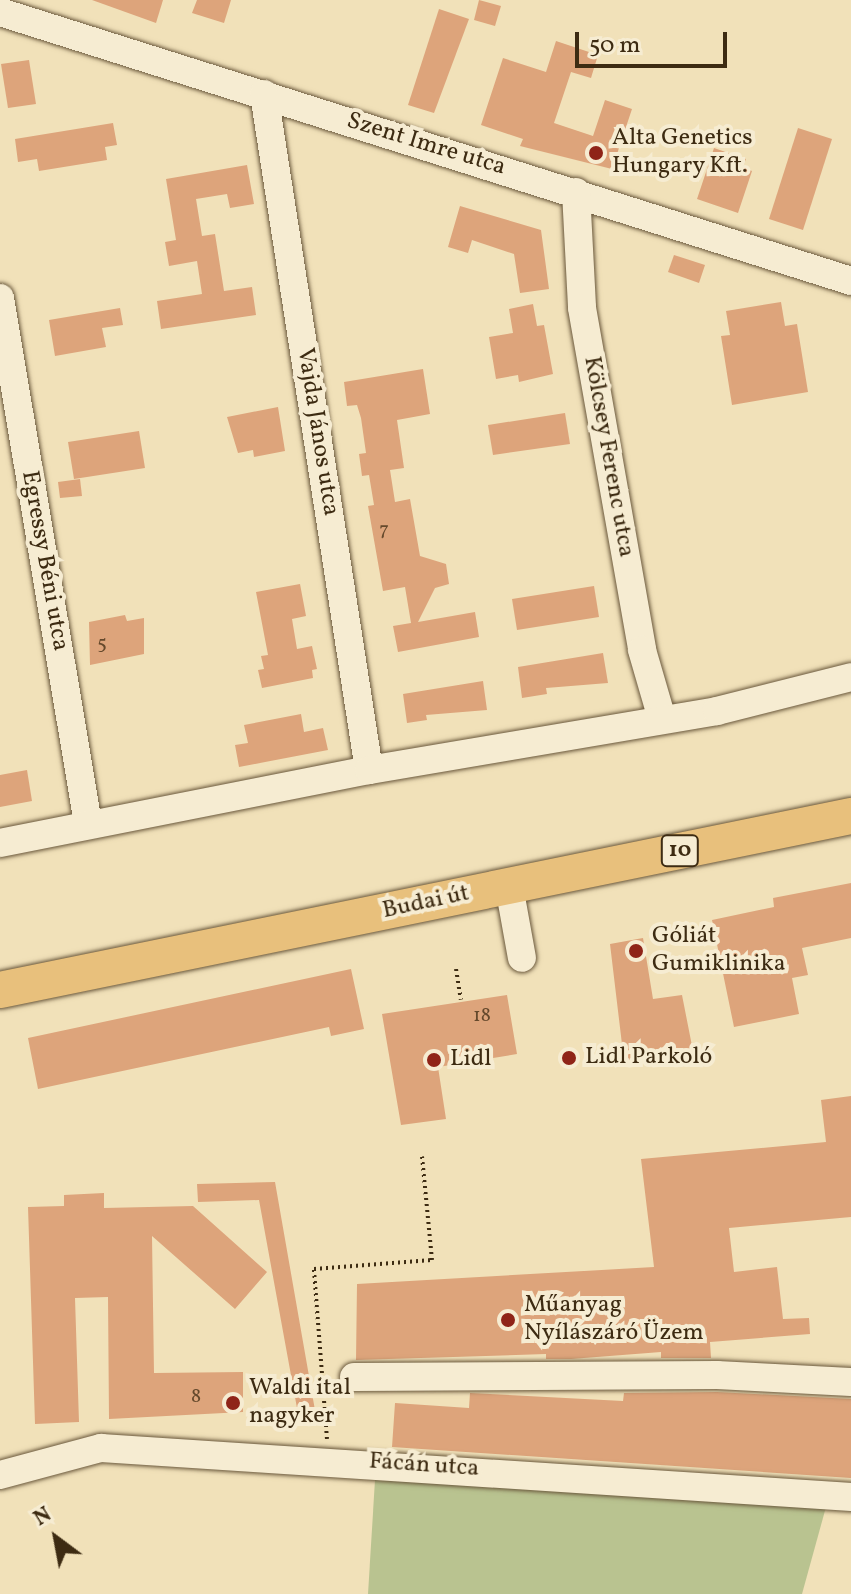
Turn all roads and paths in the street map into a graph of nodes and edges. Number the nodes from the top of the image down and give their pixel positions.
1 (0, 12) edge
2 (264, 94) junction
3 (576, 192) junction
4 (851, 281) edge
5 (0, 298) edge
6 (851, 677) edge
7 (662, 719) junction
8 (369, 770) junction
9 (851, 816) edge
10 (88, 824) junction
11 (0, 843) edge
12 (509, 886) junction
13 (522, 958) dead end
14 (456, 969) dead end
15 (0, 990) edge
16 (461, 1000) dead end
17 (422, 1156) dead end
18 (354, 1377) dead end
19 (851, 1382) edge
20 (328, 1459) junction
21 (0, 1475) edge
22 (851, 1497) edge

1 - 2 street, Szent Imre utca
2 - 3 street, Szent Imre utca
2 - 8 street, Vajda János utca
3 - 4 street, Szent Imre utca
3 - 7 street, Kölcsey Ferenc utca
5 - 10 street, Egressy Béni utca
6 - 7 street
7 - 8 street
8 - 10 street
9 - 12 main road, Budai út / 10
10 - 11 street
12 - 13 street
12 - 15 main road, Budai út / 10
14 - 16 path
17 - 20 path
18 - 19 street
20 - 21 street, Fácán utca
20 - 22 street, Fácán utca

